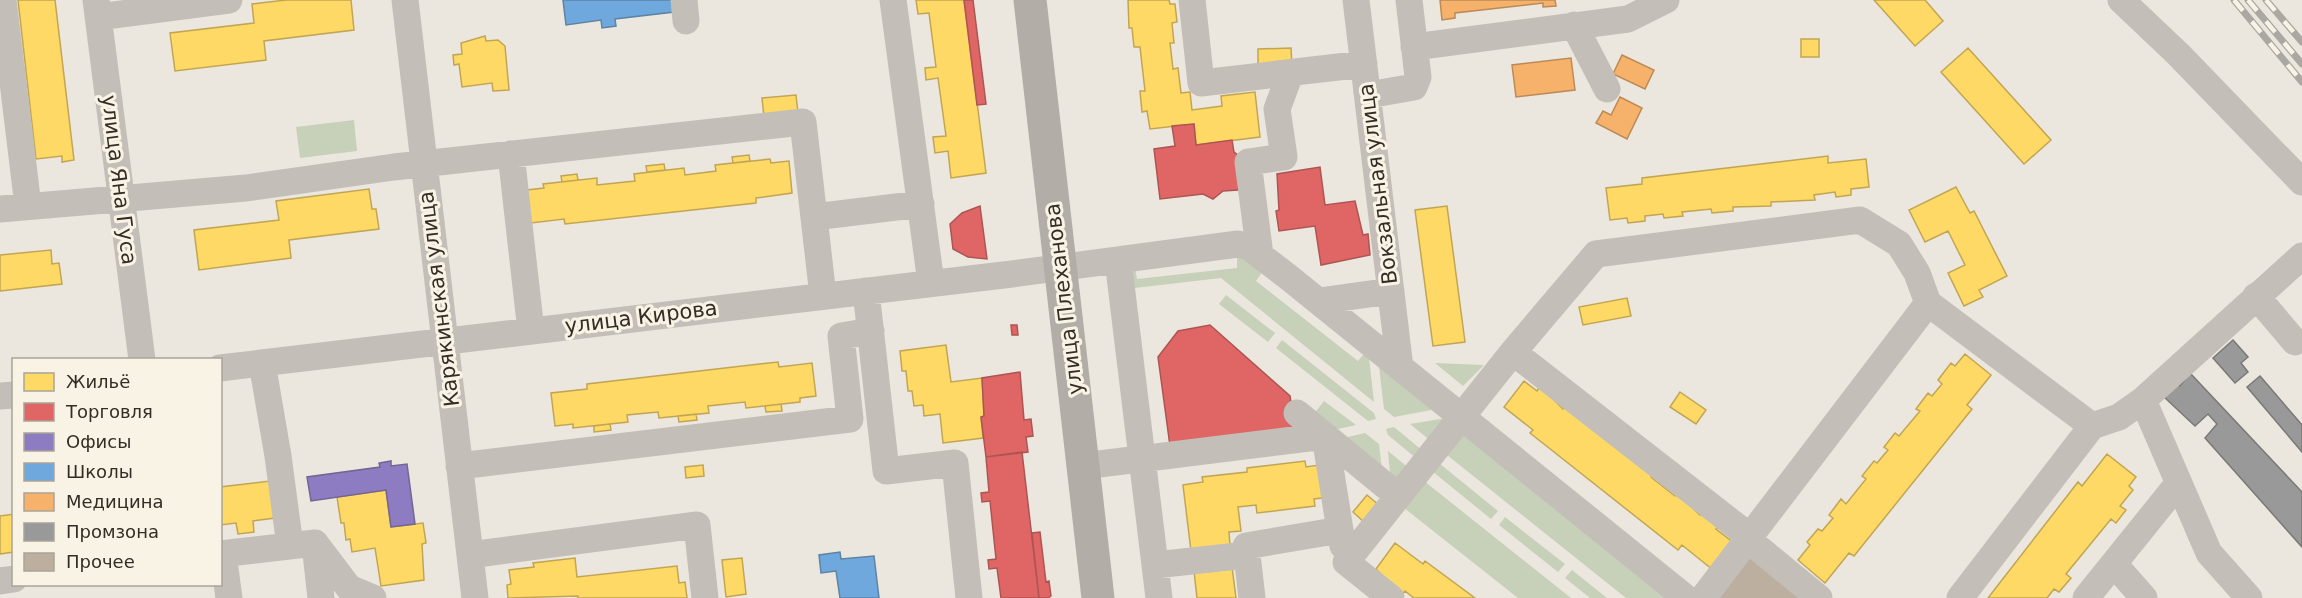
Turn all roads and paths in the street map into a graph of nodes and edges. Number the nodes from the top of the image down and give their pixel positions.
1 (3, 0) edge
2 (229, 0) edge
3 (405, 0) edge
4 (893, 0) edge
5 (1030, 0) edge
6 (1191, 0) edge
7 (1356, 0) edge
8 (1409, 0) edge
9 (1666, 0) edge
10 (2121, 0) edge
11 (97, 9) edge
12 (1584, 16) edge
13 (1414, 47) junction
14 (1364, 64) junction
15 (1290, 74) junction
16 (1607, 89) dead end
17 (1368, 95) junction
18 (511, 154) junction
19 (423, 164) junction
20 (2302, 182) edge
21 (120, 199) junction
22 (921, 204) junction
23 (28, 206) junction
24 (0, 209) edge
25 (814, 217) junction
26 (1260, 255) junction
27 (2302, 256) edge
28 (1118, 260) junction
29 (1061, 268) junction
30 (931, 284) junction
31 (866, 291) junction
32 (1391, 291) junction
33 (823, 296) junction
34 (2256, 296) junction
35 (1319, 301) junction
36 (1928, 303) junction
37 (531, 331) junction
38 (871, 331) junction
39 (444, 342) junction
40 (2295, 342) dead end
41 (1513, 352) junction
42 (142, 358) edge
43 (262, 363) junction
44 (222, 368) edge
45 (1400, 368) junction
46 (2143, 400) junction
47 (1297, 413) dead end
48 (1460, 418) junction
49 (2092, 426) junction
50 (1325, 436) junction
51 (1143, 459) junction
52 (459, 466) junction
53 (1083, 466) junction
54 (2177, 485) junction
55 (1398, 496) junction
56 (1340, 530) junction
57 (1749, 536) junction
58 (302, 544) junction
59 (222, 554) edge
60 (470, 555) junction
61 (1247, 555) junction
62 (1346, 562) junction
63 (2114, 564) junction
64 (1155, 565) junction
65 (229, 598) edge
66 (321, 598) edge
67 (374, 598) edge
68 (475, 598) edge
69 (705, 598) edge
70 (969, 598) edge
71 (1098, 598) edge
72 (1159, 598) edge
73 (1252, 598) edge
74 (1391, 598) edge
75 (1686, 598) edge
76 (1703, 598) edge
77 (1819, 598) edge
78 (1960, 598) edge
79 (2086, 598) edge
80 (2144, 598) edge
81 (2249, 598) edge

1 - 23 street
2 - 11 street
3 - 19 street, Карякинская улица
4 - 22 street
5 - 29 main road, улица Плеханова
6 - 15 street
7 - 14 street, Вокзальная улица
8 - 13 street
9 - 12 street
10 - 20 street
11 - 21 street, улица Яна Гуса
12 - 13 street
12 - 16 street
13 - 17 street
14 - 15 street
14 - 17 street, Вокзальная улица
15 - 26 street
17 - 32 street, Вокзальная улица
18 - 19 street
18 - 25 street
18 - 37 street
19 - 21 street
19 - 39 street, Карякинская улица
21 - 23 street
21 - 42 street, улица Яна Гуса
22 - 25 street
22 - 30 street
23 - 24 street
25 - 33 street
26 - 28 street, улица Кирова
26 - 35 street, улица Кирова
27 - 34 street
28 - 29 street, улица Кирова
28 - 51 street
29 - 30 street, улица Кирова
29 - 53 main road, улица Плеханова
30 - 31 street, улица Кирова
31 - 33 street, улица Кирова
31 - 38 street
32 - 35 street
32 - 45 street, Вокзальная улица
33 - 37 street, улица Кирова
34 - 40 street
34 - 46 street
35 - 45 street, улица Кирова
36 - 41 street
36 - 49 street
36 - 57 street
37 - 39 street, улица Кирова
38 - 52 street
38 - 70 street
39 - 43 street, улица Кирова
39 - 52 street, Карякинская улица
41 - 48 street
41 - 57 street
43 - 44 street, улица Кирова
43 - 58 street
45 - 48 street, улица Кирова
46 - 49 street
46 - 54 street
47 - 50 street
48 - 55 street
48 - 75 street, улица Кирова
49 - 78 street
50 - 51 street
50 - 55 street
50 - 56 street
51 - 53 street
51 - 64 street
52 - 60 street, Карякинская улица
53 - 71 main road, улица Плеханова
54 - 63 street
54 - 81 street
55 - 62 street
56 - 61 street
56 - 62 street
57 - 76 street
57 - 77 street
58 - 59 street
58 - 66 street
58 - 67 street
59 - 65 street
60 - 68 street, Карякинская улица
60 - 69 street
61 - 64 street
61 - 73 street
62 - 74 street
63 - 79 street
63 - 80 street
64 - 72 street

